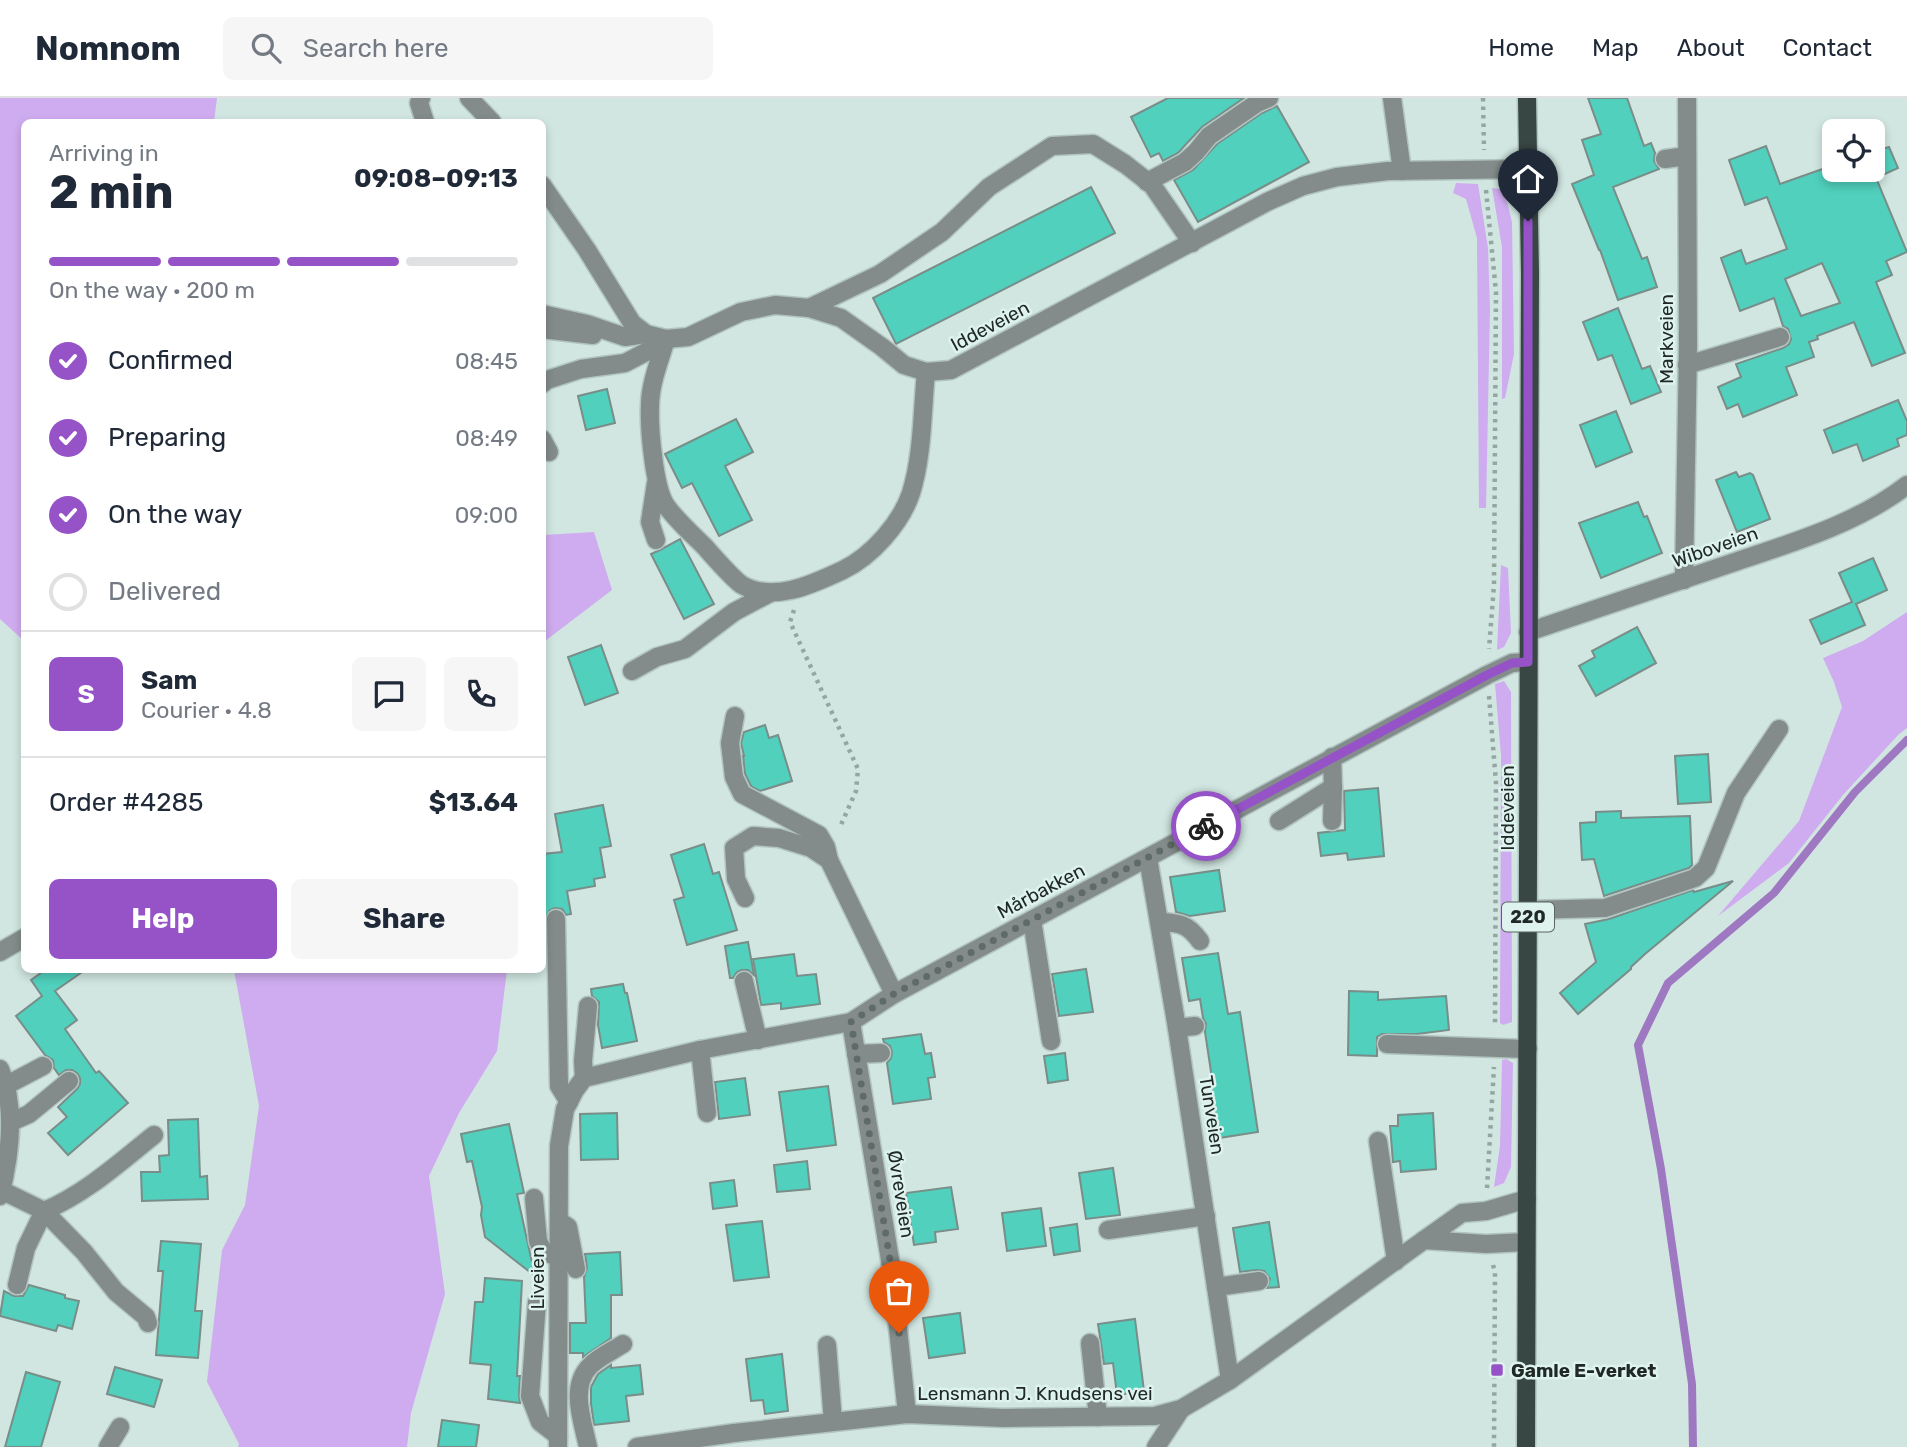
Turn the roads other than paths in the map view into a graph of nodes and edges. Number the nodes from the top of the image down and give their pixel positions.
1 (421, 98) edge
2 (469, 98) edge
3 (1269, 98) edge
4 (1392, 98) edge
5 (1527, 98) edge
6 (1687, 98) edge
7 (424, 119) edge
8 (489, 119) edge
9 (1687, 156) junction
10 (1665, 159) dead end
11 (1527, 169) junction
12 (1402, 171) junction
13 (1147, 182) junction
14 (546, 193) edge
15 (1192, 243) junction
16 (808, 308) junction
17 (546, 315) edge
18 (546, 329) edge
19 (646, 334) junction
20 (625, 337) junction
21 (1780, 337) dead end
22 (665, 340) junction
23 (1687, 365) junction
24 (926, 372) junction
25 (546, 381) edge
26 (656, 480) junction
27 (1907, 485) edge
28 (656, 540) dead end
29 (1684, 580) junction
30 (770, 593) junction
31 (1528, 632) junction
32 (1528, 662) junction
33 (632, 671) dead end
34 (735, 716) dead end
35 (1779, 729) dead end
36 (1332, 757) junction
37 (1333, 787) junction
38 (1279, 821) dead end
39 (1332, 821) dead end
40 (1148, 858) junction
41 (829, 860) junction
42 (745, 898) dead end
43 (1528, 910) junction
44 (556, 919) dead end
45 (1032, 920) junction
46 (1160, 922) junction
47 (21, 939) edge
48 (1200, 941) dead end
49 (1, 948) edge
50 (744, 981) dead end
51 (894, 994) junction
52 (588, 1006) dead end
53 (851, 1022) junction
54 (758, 1040) junction
55 (1051, 1041) dead end
56 (1387, 1044) dead end
57 (1528, 1049) junction
58 (700, 1050) junction
59 (881, 1053) dead end
60 (856, 1054) junction
61 (43, 1066) dead end
62 (2, 1077) edge
63 (584, 1078) junction
64 (69, 1081) dead end
65 (567, 1106) junction
66 (707, 1113) dead end
67 (11, 1122) junction
68 (154, 1135) dead end
69 (1378, 1141) dead end
70 (1, 1193) edge
71 (534, 1198) dead end
72 (1527, 1199) junction
73 (44, 1211) junction
74 (1206, 1216) junction
75 (559, 1221) junction
76 (1108, 1230) dead end
77 (1424, 1240) junction
78 (1526, 1242) junction
79 (558, 1256) junction
80 (1396, 1261) junction
81 (576, 1269) dead end
82 (1258, 1281) dead end
83 (17, 1285) dead end
84 (1216, 1287) junction
85 (537, 1302) dead end
86 (148, 1323) dead end
87 (1090, 1343) dead end
88 (623, 1344) dead end
89 (827, 1345) dead end
90 (1230, 1380) junction
91 (1181, 1409) junction
92 (907, 1414) junction
93 (1098, 1417) junction
94 (833, 1422) junction
95 (120, 1427) dead end
96 (558, 1442) edge
97 (108, 1447) edge
98 (588, 1447) edge
99 (637, 1447) edge
100 (1156, 1447) edge
101 (1526, 1447) edge

1 - 7 street
2 - 8 street
3 - 13 street
4 - 12 street
5 - 11 main road, Iddeveien / 220
6 - 9 street, Markveien
9 - 10 street
9 - 23 street, Markveien
11 - 12 street, Iddeveien
11 - 31 main road, Iddeveien / 220
12 - 15 street, Iddeveien
13 - 15 street
13 - 16 street
14 - 19 street
15 - 24 street, Iddeveien
16 - 22 street
16 - 24 street
17 - 20 street
18 - 20 street
19 - 20 street
19 - 22 street
21 - 23 street
22 - 25 street
22 - 26 street
23 - 29 street, Markveien
24 - 30 street
26 - 28 street
26 - 30 street
27 - 29 street, Wiboveien
29 - 31 street, Wiboveien
30 - 33 street
31 - 32 main road, Iddeveien / 220
32 - 36 street, Mårbakken
32 - 43 main road, Iddeveien / 220
34 - 41 street
35 - 43 street
36 - 37 street
36 - 40 street, Mårbakken
37 - 38 street
37 - 39 street
40 - 45 street, Mårbakken
40 - 46 street, Tunveien
41 - 42 street
41 - 51 street
43 - 57 main road, Iddeveien / 220
44 - 65 street
45 - 51 street, Mårbakken
45 - 55 street
46 - 48 street
46 - 74 street, Tunveien
47 - 49 street
50 - 54 street
51 - 53 street, Mårbakken
52 - 63 street
53 - 54 street, Mårbakken
53 - 60 street, Øvreveien
54 - 58 street, Mårbakken
56 - 57 street
57 - 72 main road, Iddeveien / 220
58 - 63 street, Mårbakken
58 - 66 street
59 - 60 street
60 - 92 street, Øvreveien
61 - 62 street
62 - 67 street
63 - 65 street
64 - 67 street
65 - 75 street, Liveien
67 - 70 street
68 - 73 street
69 - 80 street
70 - 73 street
71 - 79 street
72 - 77 street, Lensmann J. Knudsens vei
72 - 78 main road, Iddeveien / 220
73 - 83 street
73 - 86 street
74 - 76 street
74 - 84 street, Tunveien
75 - 79 street, Liveien
75 - 81 street
77 - 78 street
77 - 80 street, Lensmann J. Knudsens vei
78 - 101 main road, Iddeveien / 220
79 - 96 street, Liveien
80 - 90 street, Lensmann J. Knudsens vei
82 - 84 street
84 - 90 street, Tunveien
85 - 96 street
87 - 93 street
88 - 98 street
89 - 94 street
90 - 91 street, Lensmann J. Knudsens vei
91 - 93 street, Lensmann J. Knudsens vei
91 - 100 street
92 - 93 street, Lensmann J. Knudsens vei
92 - 94 street, Lensmann J. Knudsens vei
94 - 99 street, Lensmann J. Knudsens vei
95 - 97 street

